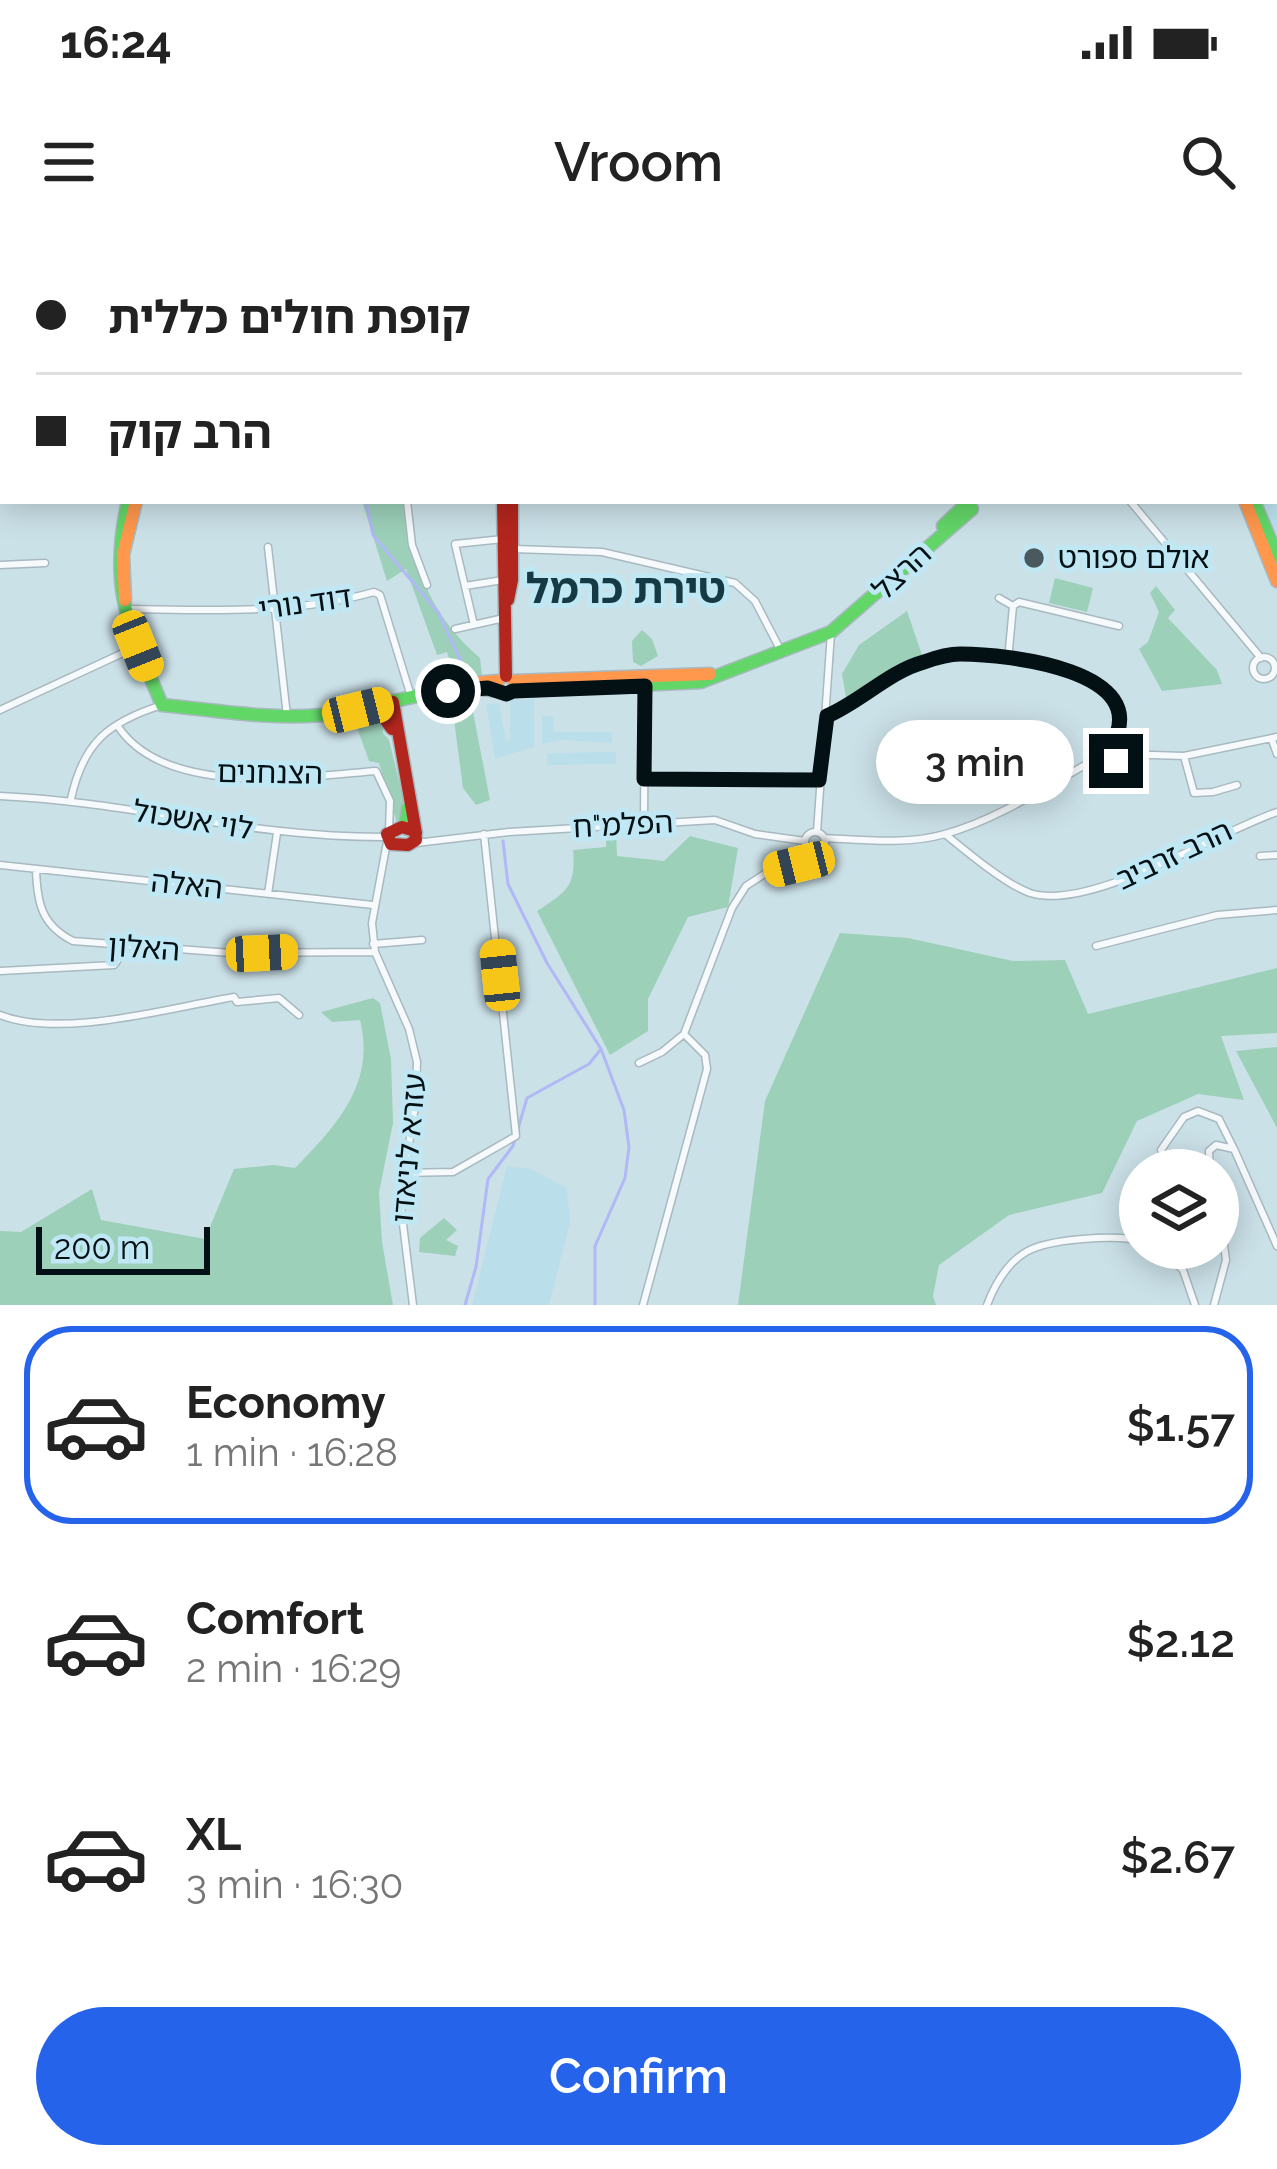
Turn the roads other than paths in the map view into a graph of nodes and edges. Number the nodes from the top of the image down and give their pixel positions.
1 (129, 504) edge
2 (130, 504) edge
3 (407, 504) edge
4 (508, 504) edge
5 (971, 504) edge
6 (1133, 504) edge
7 (1251, 504) edge
8 (1251, 504) edge
9 (507, 544) junction
10 (268, 547) dead end
11 (1277, 556) edge
12 (46, 563) dead end
13 (0, 565) edge
14 (503, 580) junction
15 (1277, 580) edge
16 (427, 584) dead end
17 (465, 586) junction
18 (999, 598) dead end
19 (1013, 606) junction
20 (127, 609) junction
21 (272, 611) junction
22 (507, 611) junction
23 (474, 625) junction
24 (1119, 626) dead end
25 (454, 629) dead end
26 (831, 632) junction
27 (138, 646) junction
28 (781, 651) junction
29 (1261, 658) junction
30 (1008, 660) junction
31 (1275, 660) edge
32 (645, 683) junction
33 (506, 684) junction
34 (410, 694) junction
35 (391, 702) junction
36 (162, 705) junction
37 (0, 710) edge
38 (358, 710) junction
39 (827, 716) junction
40 (287, 717) junction
41 (117, 725) junction
42 (392, 729) junction
43 (1274, 739) edge
44 (1111, 746) junction
45 (1120, 754) junction
46 (1277, 754) edge
47 (1103, 755) junction
48 (1184, 756) junction
49 (644, 779) junction
50 (819, 780) junction
51 (1238, 785) dead end
52 (0, 796) edge
53 (71, 799) junction
54 (1277, 812) edge
55 (644, 822) junction
56 (277, 833) junction
57 (484, 834) junction
58 (945, 834) junction
59 (413, 835) junction
60 (820, 835) junction
61 (389, 842) junction
62 (805, 842) junction
63 (810, 851) junction
64 (1277, 855) edge
65 (1261, 856) dead end
66 (0, 866) edge
67 (36, 869) junction
68 (268, 894) junction
69 (373, 905) junction
70 (1277, 910) edge
71 (422, 940) dead end
72 (1096, 946) dead end
73 (127, 947) junction
74 (374, 948) junction
75 (0, 971) edge
76 (0, 1015) edge
77 (299, 1015) dead end
78 (684, 1034) junction
79 (639, 1063) dead end
80 (1162, 1149) edge
81 (1211, 1149) edge
82 (1234, 1149) joint
83 (1239, 1160) edge
84 (401, 1173) junction
85 (1119, 1235) edge
86 (1277, 1246) edge
87 (1182, 1269) edge
88 (1224, 1269) edge
89 (987, 1304) edge
90 (412, 1305) edge
91 (643, 1305) edge
92 (1195, 1305) edge
93 (1214, 1305) edge

1 - 27 street
2 - 20 street
3 - 16 street
4 - 9 street
5 - 26 street, הרצל
6 - 29 street
7 - 11 street
8 - 15 street
9 - 14 street
9 - 17 street
9 - 22 street
9 - 28 street
10 - 21 street
12 - 13 street
14 - 17 street
14 - 22 street
17 - 23 street
18 - 19 street
19 - 24 street
19 - 30 street
20 - 21 street, דוד נורי
20 - 27 street
21 - 34 street, דוד נורי
21 - 40 street
22 - 23 street
22 - 33 street
23 - 25 street
26 - 28 street, הרצל
26 - 39 street
27 - 36 street
27 - 37 street
28 - 32 street, הרצל
29 - 31 street
29 - 31 street
30 - 39 street
30 - 44 street
32 - 33 street, הרצל
32 - 49 street
33 - 34 street
33 - 35 street
34 - 35 street
35 - 38 street
35 - 42 street
35 - 59 street
36 - 40 street
36 - 41 street
38 - 40 street
38 - 42 street
39 - 50 street
41 - 53 street
41 - 61 street, הצנחנים
42 - 59 street
43 - 46 street
43 - 48 street
44 - 45 street
44 - 47 street
45 - 47 street
45 - 48 street
47 - 58 street
48 - 51 street
49 - 50 street
49 - 55 street
50 - 60 street
52 - 53 street, לוי אשכול
53 - 56 street, לוי אשכול
54 - 58 street, הרב זרביב
55 - 57 street, הפלמ"ח
55 - 62 street, הפלמ"ח
56 - 61 street, לוי אשכול
56 - 68 street
57 - 59 street, הפלמ"ח
57 - 84 street
58 - 60 street
59 - 61 street
60 - 62 street
60 - 63 street
61 - 69 street, עזרא לניאדו
62 - 63 street
63 - 78 street
64 - 65 street
66 - 67 street, האלה
67 - 68 street, האלה
67 - 73 street, האלון
68 - 69 street, האלה
69 - 74 street, עזרא לניאדו
70 - 72 street
71 - 74 street, האלון
73 - 74 street, האלון
73 - 75 street
74 - 84 street, עזרא לניאדו
76 - 77 street
78 - 79 street
78 - 91 street
80 - 82 street
81 - 82 street
83 - 86 street
84 - 90 street, עזרא לניאדו
85 - 89 street
87 - 92 street
88 - 93 street

